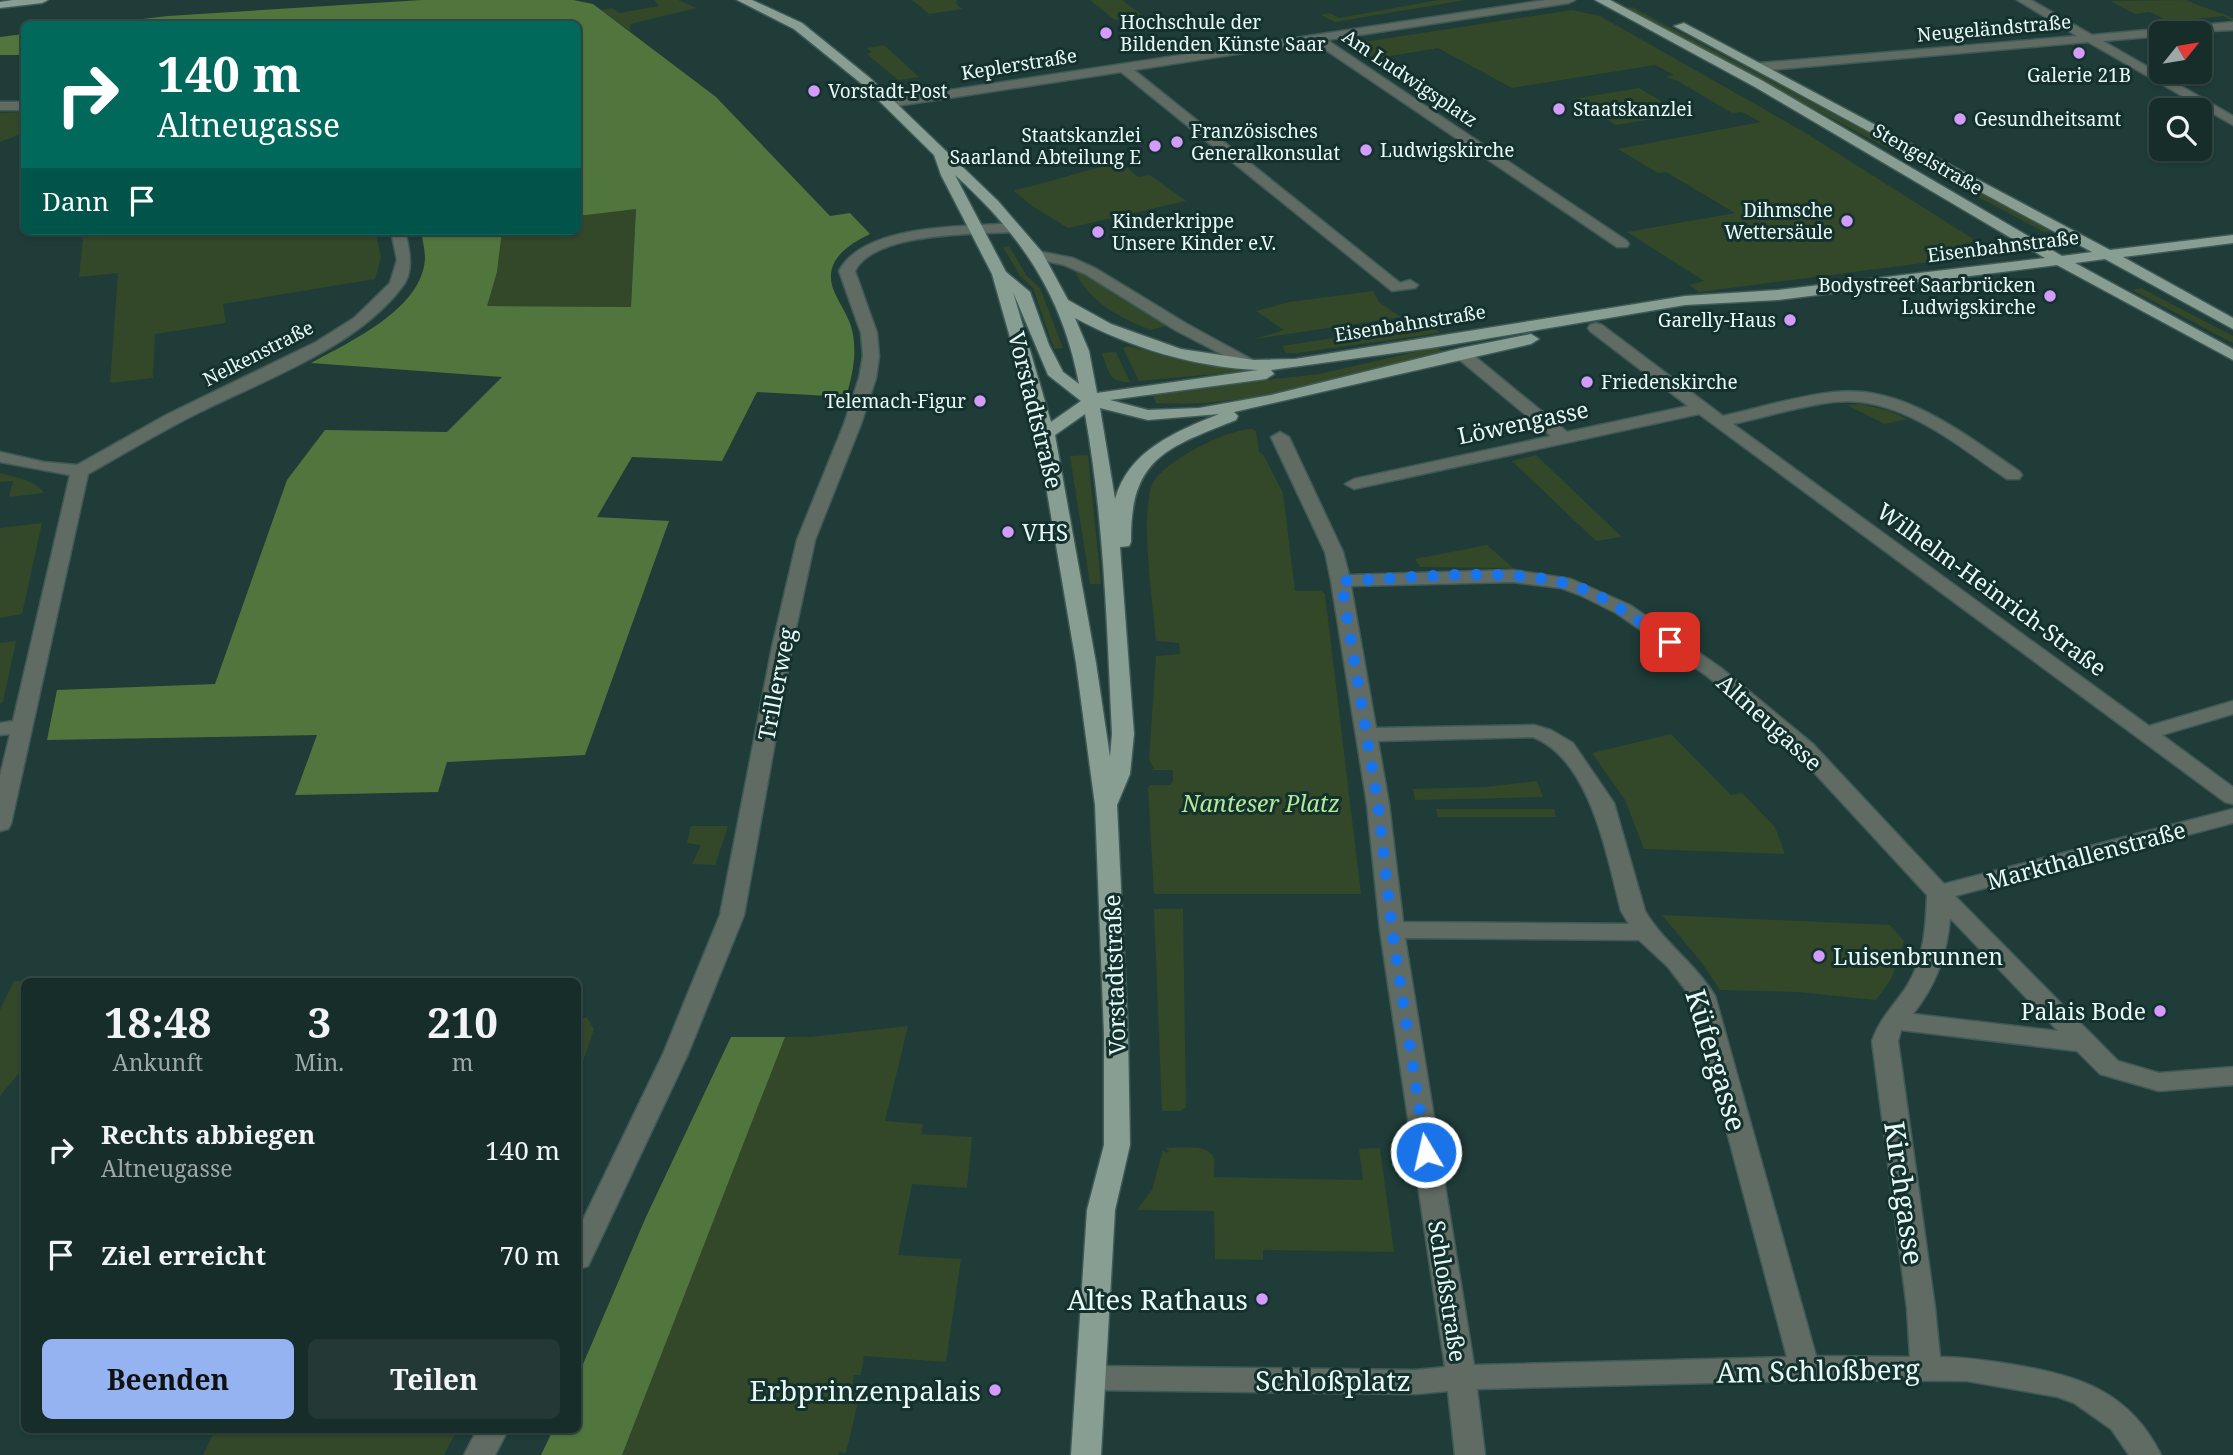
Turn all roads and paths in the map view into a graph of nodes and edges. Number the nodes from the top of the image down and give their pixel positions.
1 (42, 0) edge
2 (743, 0) edge
3 (1569, 0) edge
4 (1601, 0) edge
5 (1629, 0) edge
6 (2023, 0) edge
7 (0, 5) edge
8 (2233, 26) edge
9 (1316, 37) junction
10 (2091, 39) junction
11 (1123, 67) junction
12 (1759, 67) junction
13 (890, 103) junction
14 (0, 106) edge
15 (21, 106) edge
16 (2233, 121) edge
17 (941, 154) junction
18 (1014, 228) junction
19 (979, 230) junction
20 (399, 235) edge
21 (2233, 239) edge
22 (1622, 244) dead end
23 (2107, 255) junction
24 (1037, 256) junction
25 (2060, 260) junction
26 (1000, 274) junction
27 (1410, 285) dead end
28 (1777, 295) junction
29 (1060, 302) junction
30 (2233, 324) edge
31 (1596, 328) junction
32 (1405, 348) junction
33 (1461, 353) junction
34 (2233, 355) edge
35 (1254, 365) junction
36 (1271, 400) junction
37 (1092, 401) junction
38 (1712, 415) junction
39 (1046, 433) junction
40 (1280, 438) dead end
41 (1564, 439) junction
42 (0, 457) edge
43 (80, 471) junction
44 (2013, 475) dead end
45 (1354, 484) dead end
46 (1114, 578) junction
47 (1341, 581) junction
48 (2233, 706) edge
49 (22, 726) junction
50 (0, 729) edge
51 (2146, 733) junction
52 (1366, 735) junction
53 (2233, 796) edge
54 (1106, 805) junction
55 (2233, 816) edge
56 (0, 824) edge
57 (1939, 893) junction
58 (1391, 920) junction
59 (1645, 932) junction
60 (1893, 1020) junction
61 (2085, 1043) junction
62 (2233, 1076) edge
63 (581, 1252) edge
64 (1926, 1368) junction
65 (1805, 1369) junction
66 (1461, 1377) junction
67 (1093, 1378) junction
68 (491, 1433) edge
69 (479, 1455) edge
70 (1086, 1455) edge
71 (1471, 1455) edge
72 (2146, 1455) edge

1 - 7 main road
2 - 13 main road, Vorstadtstraße
3 - 9 street, Keplerstraße
4 - 25 main road, Stengelstraße
5 - 12 main road, Stengelstraße
6 - 10 street
8 - 10 street, Neugeländstraße
9 - 11 street, Keplerstraße
9 - 22 street, Am Ludwigsplatz
10 - 12 street, Neugeländstraße
10 - 16 street
11 - 13 street, Keplerstraße
11 - 27 street
12 - 23 main road, Stengelstraße
13 - 17 main road, Vorstadtstraße
14 - 15 street
17 - 18 main road, Vorstadtstraße
17 - 19 main road, Vorstadtstraße
18 - 19 street, Trillerweg
18 - 24 main road, Vorstadtstraße
19 - 26 main road, Vorstadtstraße
19 - 63 street, Trillerweg
20 - 43 street, Nelkenstraße
21 - 23 main road, Eisenbahnstraße
23 - 25 main road, Eisenbahnstraße
23 - 30 main road, Stengelstraße
24 - 29 main road, Vorstadtstraße
24 - 35 street
25 - 28 main road, Eisenbahnstraße
25 - 34 main road, Stengelstraße
26 - 37 main road
26 - 39 main road, Vorstadtstraße
28 - 31 main road, Eisenbahnstraße
28 - 32 main road, Eisenbahnstraße
29 - 35 main road, Eisenbahnstraße
29 - 37 main road, Vorstadtstraße
31 - 33 main road, Eisenbahnstraße
31 - 38 street, Wilhelm-Heinrich-Straße
32 - 35 main road, Eisenbahnstraße
32 - 37 main road
33 - 36 main road, Eisenbahnstraße
33 - 41 street
36 - 37 main road
36 - 46 main road
37 - 39 main road
37 - 46 main road, Vorstadtstraße
38 - 41 street, Löwengasse
38 - 44 street
38 - 51 street, Wilhelm-Heinrich-Straße
39 - 54 main road, Vorstadtstraße
40 - 47 street, Schloßstraße
41 - 45 street, Löwengasse
42 - 43 street
43 - 49 street
46 - 54 main road, Vorstadtstraße
47 - 52 street, Schloßstraße
47 - 57 street, Altneugasse
48 - 51 street
49 - 50 street
49 - 56 street
51 - 53 street, Wilhelm-Heinrich-Straße
52 - 58 street, Schloßstraße
52 - 59 street
54 - 67 main road, Vorstadtstraße
55 - 57 street, Markthallenstraße
57 - 60 street
57 - 61 street, Altneugasse
58 - 59 street
58 - 66 street, Schloßstraße
59 - 65 street, Küfergasse
60 - 61 street
60 - 64 street, Kirchgasse
61 - 62 street, Altneugasse
64 - 65 street, Am Schloßberg
64 - 72 street, Am Schloßberg
65 - 66 street, Am Schloßberg
66 - 67 street, Schloßplatz
66 - 71 street
67 - 70 main road
68 - 69 street

